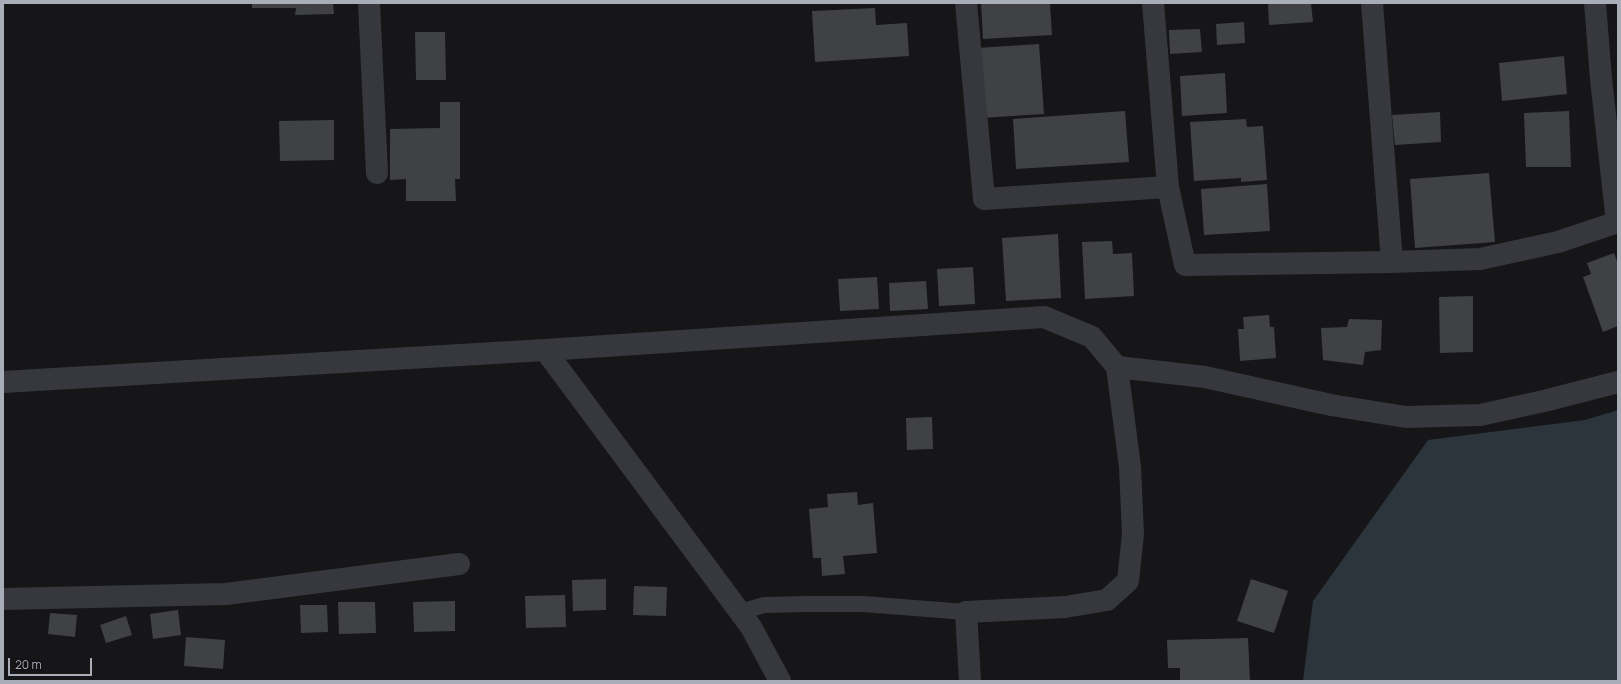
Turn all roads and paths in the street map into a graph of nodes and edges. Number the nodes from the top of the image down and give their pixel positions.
1 (369, 3) edge
2 (966, 3) edge
3 (1153, 3) edge
4 (1372, 3) edge
5 (1595, 3) edge
6 (377, 173) dead end
7 (1168, 187) junction
8 (1618, 222) edge
9 (1392, 262) junction
10 (545, 350) junction
11 (1117, 367) junction
12 (3, 382) edge
13 (1618, 382) edge
14 (459, 564) dead end
15 (3, 599) edge
16 (740, 612) junction
17 (966, 612) junction
18 (780, 681) edge
19 (970, 681) edge

1 - 6 street
2 - 7 street
3 - 7 street
4 - 9 street
5 - 8 street
7 - 9 street
8 - 9 street
10 - 11 street
10 - 12 street
10 - 16 street
11 - 13 street
11 - 17 street
14 - 15 street
16 - 17 lane
16 - 18 street
17 - 19 street

